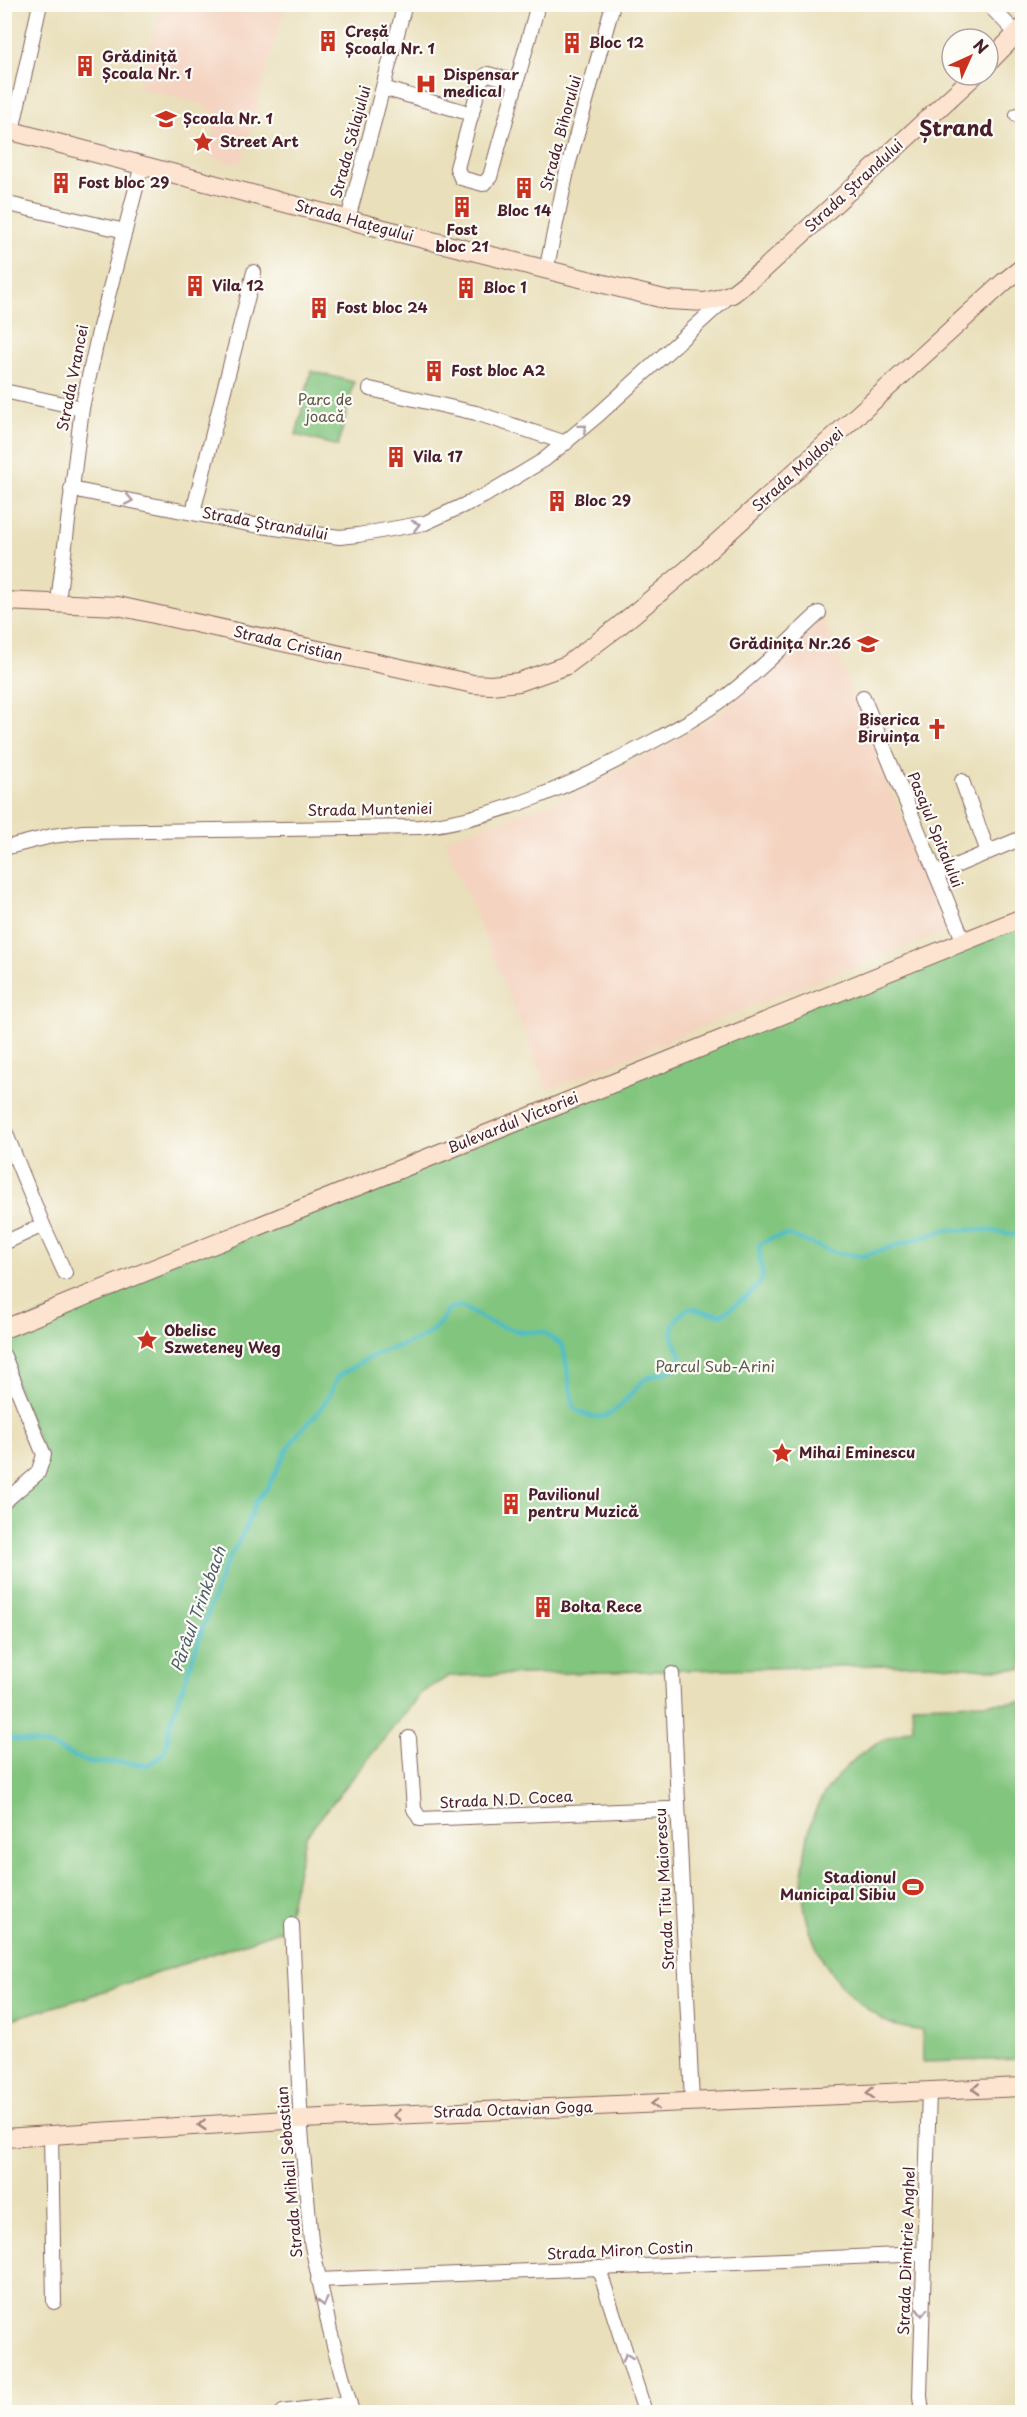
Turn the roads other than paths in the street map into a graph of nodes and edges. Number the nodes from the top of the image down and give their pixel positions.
1 (40, 4) edge
2 (405, 4) edge
3 (534, 4) edge
4 (613, 4) edge
5 (988, 4) edge
6 (1021, 34) edge
7 (1000, 52) edge
8 (517, 82) junction
9 (962, 87) edge
10 (383, 88) junction
11 (472, 114) junction
12 (8, 130) edge
13 (142, 165) junction
14 (4, 203) edge
15 (348, 219) junction
16 (125, 231) junction
17 (1023, 268) edge
18 (546, 271) junction
19 (254, 272) dead end
20 (732, 294) junction
21 (705, 302) joint
22 (370, 389) dead end
23 (4, 390) edge
24 (82, 408) junction
25 (566, 443) junction
26 (71, 489) junction
27 (193, 512) junction
28 (4, 601) edge
29 (58, 602) junction
30 (819, 613) dead end
31 (567, 665) joint
32 (863, 697) dead end
33 (962, 781) dead end
34 (1023, 838) edge
35 (4, 848) edge
36 (988, 852) junction
37 (936, 874) junction
38 (1023, 918) edge
39 (964, 942) junction
40 (4, 1129) edge
41 (43, 1225) junction
42 (4, 1243) edge
43 (64, 1273) dead end
44 (4, 1329) edge
45 (4, 1356) edge
46 (4, 1502) edge
47 (672, 1674) dead end
48 (409, 1738) dead end
49 (677, 1810) junction
50 (292, 1925) dead end
51 (1023, 2087) edge
52 (929, 2091) junction
53 (692, 2102) junction
54 (301, 2119) junction
55 (51, 2134) junction
56 (4, 2138) edge
57 (923, 2254) junction
58 (599, 2269) junction
59 (318, 2280) junction
60 (54, 2302) dead end
61 (350, 2408) edge
62 (283, 2412) edge
63 (645, 2412) edge
64 (922, 2412) edge

1 - 12 street
2 - 10 street, Strada Sălajului
3 - 8 street
4 - 18 street, Strada Bihorului
5 - 6 street
6 - 7 street
8 - 11 street
8 - 11 street
9 - 20 street, Strada Ștrandului
10 - 11 street
10 - 15 street, Strada Sălajului
12 - 13 street, Strada Hațegului
13 - 15 street, Strada Hațegului
13 - 16 street, Strada Vrancei
14 - 16 street
15 - 18 street, Strada Hațegului
16 - 24 street, Strada Vrancei
17 - 31 street, Strada Moldovei
18 - 21 street, Strada Hațegului
19 - 27 street, Strada Ștrandului
20 - 21 street, Strada Ștrandului
25 -> 20 street, Strada Ștrandului
22 - 25 street
23 - 24 street
24 - 26 street, Strada Vrancei
27 -> 25 street, Strada Ștrandului
26 -> 27 street, Strada Ștrandului
26 - 29 street, Strada Vrancei
28 - 29 street, Strada Cristian
29 - 31 street, Strada Cristian
30 - 35 street, Strada Munteniei
32 - 37 street, Pasajul Spitalului
33 - 36 street
34 - 36 street
36 - 37 street
37 - 39 street, Pasajul Spitalului
38 - 39 street, Bulevardul Victoriei
39 - 44 street, Bulevardul Victoriei
40 - 41 street
41 - 42 street
41 - 43 street
45 - 46 street
47 - 49 street, Strada Titu Maiorescu
48 - 49 street, Strada N.D. Cocea
49 - 53 street, Strada Titu Maiorescu
50 - 54 street, Strada Mihail Sebastian
51 -> 52 street, Strada Octavian Goga
52 -> 53 street, Strada Octavian Goga
52 - 57 street, Strada Dimitrie Anghel
53 -> 54 street, Strada Octavian Goga
54 -> 55 street, Strada Octavian Goga
54 - 59 street, Strada Mihail Sebastian
55 - 56 street, Strada Octavian Goga
55 - 60 street
57 - 58 street, Strada Miron Costin
57 -> 64 street, Strada Dimitrie Anghel
58 - 59 street, Strada Miron Costin
63 -> 58 street
59 -> 61 street, Strada Mihail Sebastian
61 - 62 street

